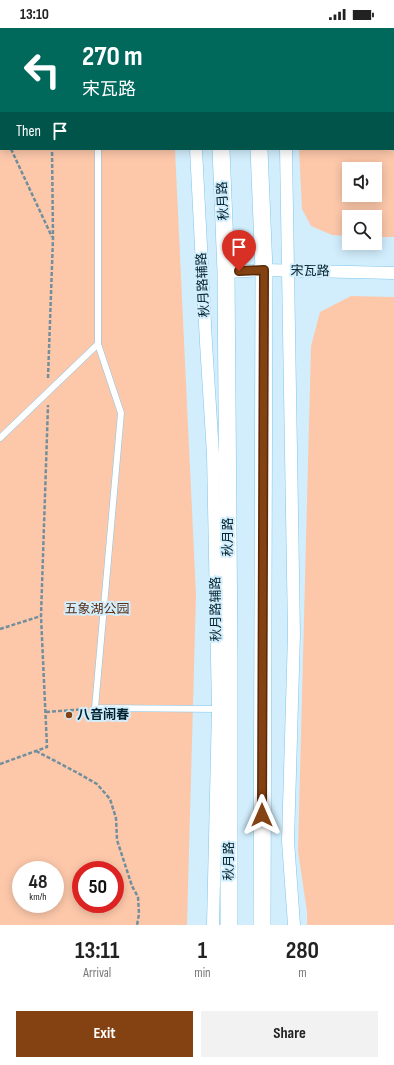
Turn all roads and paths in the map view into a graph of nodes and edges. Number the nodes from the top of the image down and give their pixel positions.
1 (11, 150) edge
2 (52, 150) edge
3 (98, 150) edge
4 (196, 150) edge
5 (221, 150) edge
6 (259, 150) edge
7 (286, 150) edge
8 (53, 238) junction
9 (264, 270) junction
10 (288, 271) junction
11 (226, 272) junction
12 (394, 273) edge
13 (98, 344) junction
14 (48, 392) junction
15 (0, 438) edge
16 (41, 616) junction
17 (0, 628) edge
18 (95, 708) junction
19 (224, 709) junction
20 (46, 712) junction
21 (36, 751) junction
22 (0, 764) edge
23 (137, 925) edge
24 (214, 925) edge
25 (229, 925) edge
26 (262, 925) edge
27 (294, 925) edge

1 - 8 path
2 - 8 path
3 - 13 lane
4 - 19 street, 秋月路辅路
5 - 11 main road, 秋月路
6 - 9 main road
7 - 10 street
8 - 14 path
9 - 10 street, 宋瓦路
9 - 11 street, 宋瓦路
9 - 26 main road
10 - 12 street, 宋瓦路
10 - 27 street
11 - 19 main road, 秋月路
13 - 14 lane
13 - 18 lane
14 - 15 lane
14 - 16 path
16 - 17 path
16 - 20 path
18 - 19 lane
18 - 20 path
19 - 24 street, 秋月路辅路
19 - 25 main road, 秋月路
20 - 21 path
21 - 22 path
21 - 23 path

